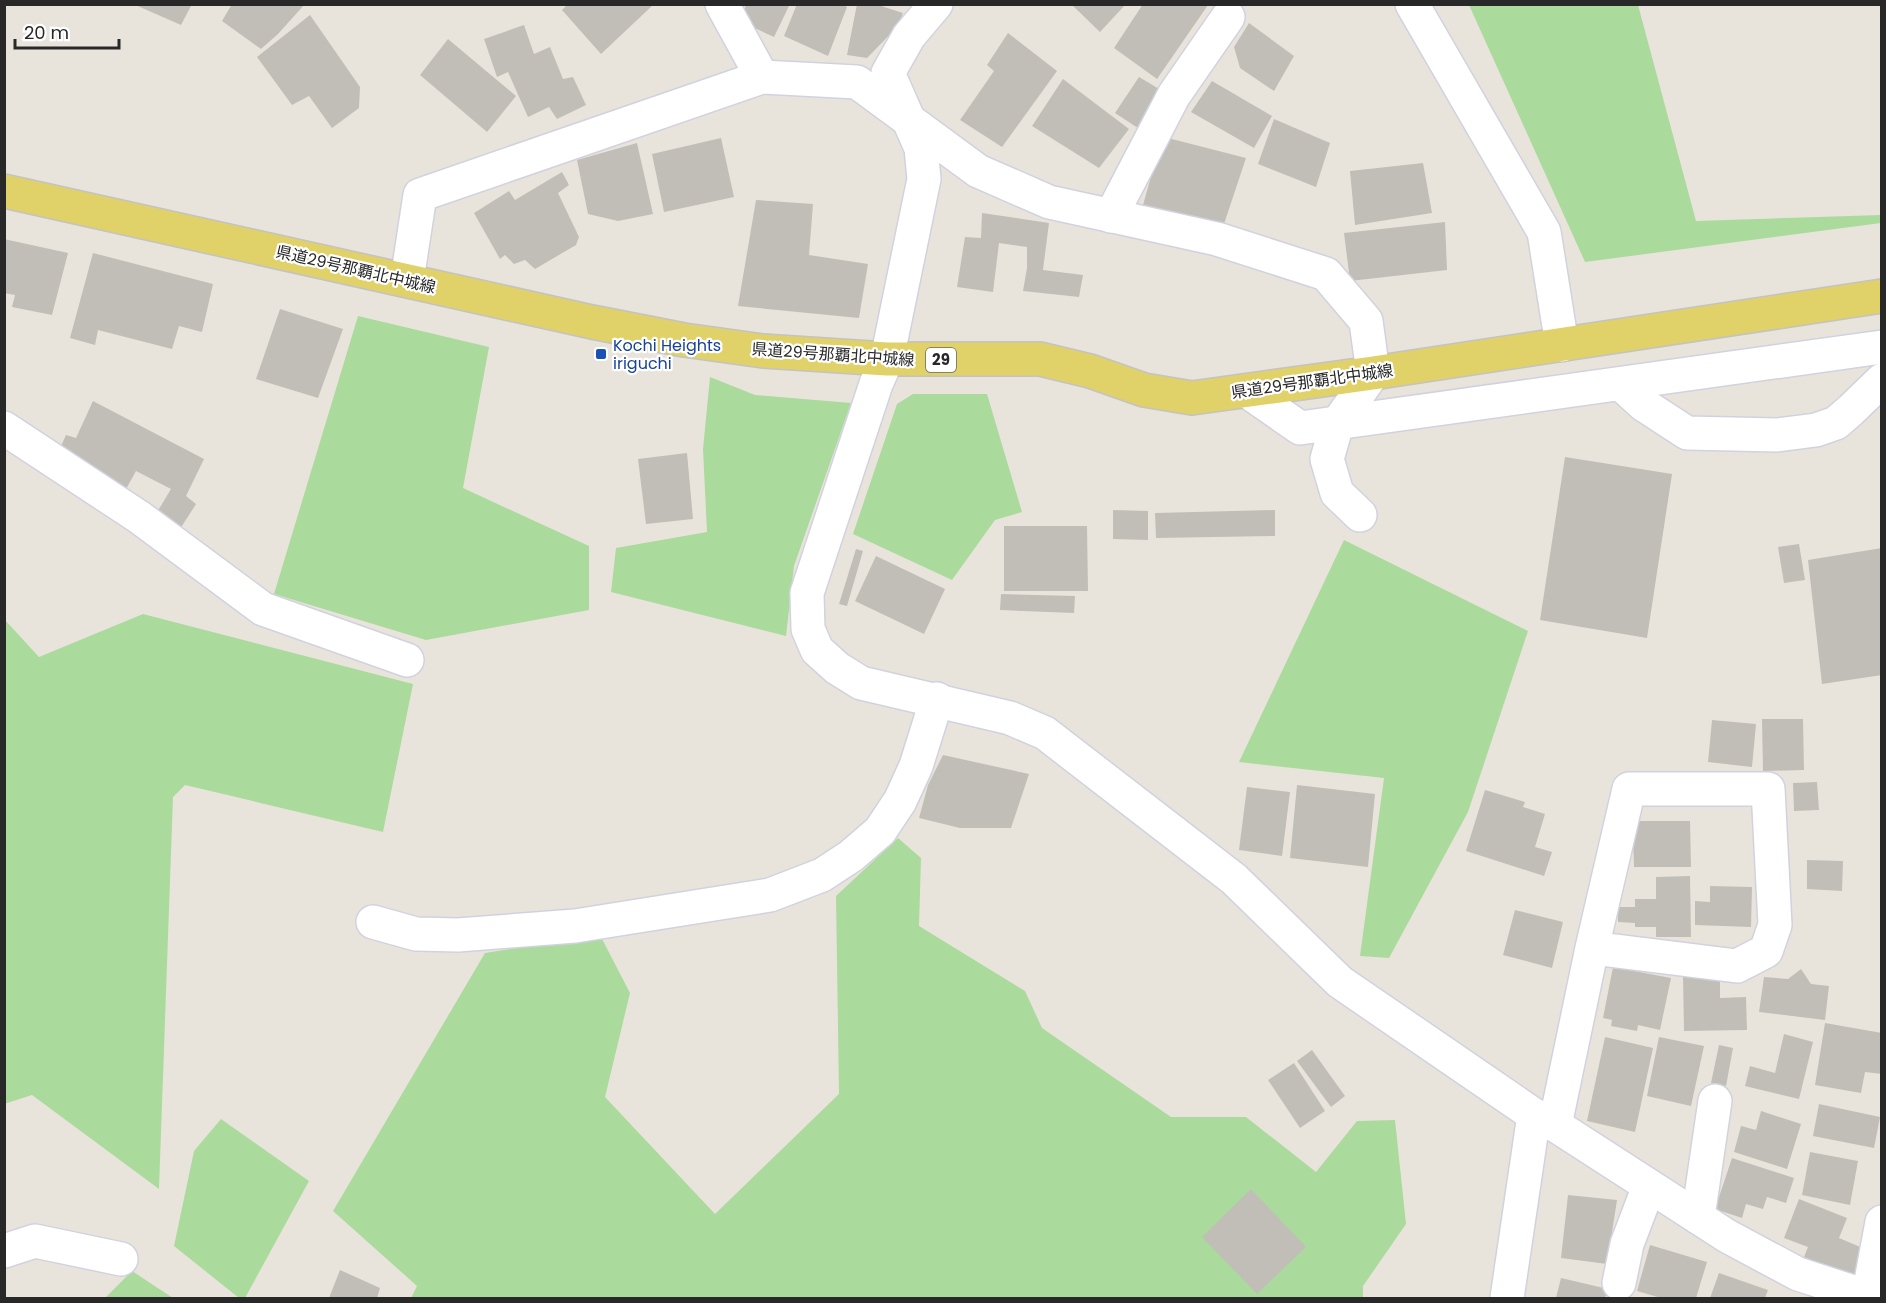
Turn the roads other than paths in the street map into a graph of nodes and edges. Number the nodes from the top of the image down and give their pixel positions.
1 (936, 4) edge
2 (1412, 4) edge
3 (728, 8) edge
4 (1228, 17) dead end
5 (762, 77) junction
6 (908, 121) junction
7 (4, 191) edge
8 (1111, 216) junction
9 (407, 280) junction
10 (1881, 296) edge
11 (1562, 345) junction
12 (1881, 347) edge
13 (887, 359) junction
14 (1373, 373) junction
15 (1881, 380) edge
16 (1622, 385) junction
17 (1247, 391) junction
18 (1337, 424) junction
19 (4, 428) edge
20 (1360, 515) dead end
21 (406, 660) dead end
22 (937, 699) junction
23 (373, 922) dead end
24 (1592, 948) junction
25 (1715, 1101) dead end
26 (1544, 1120) junction
27 (1650, 1186) junction
28 (1698, 1217) junction
29 (1881, 1222) edge
30 (4, 1251) edge
31 (121, 1259) dead end
32 (1619, 1283) dead end
33 (1788, 1284) edge
34 (1870, 1298) edge
35 (1507, 1299) edge

1 - 6 street
2 - 11 street
3 - 5 street
4 - 8 street
5 - 6 street
5 - 9 street
6 - 8 street
6 - 13 street
7 - 9 main road, 県道29号那覇北中城線 / 29
8 - 14 street
9 - 13 main road, 県道29号那覇北中城線 / 29
10 - 11 main road, 県道29号那覇北中城線 / 29
11 - 14 main road, 県道29号那覇北中城線 / 29
12 - 16 street
13 - 17 main road, 県道29号那覇北中城線 / 29
13 - 22 street
14 - 17 main road, 県道29号那覇北中城線 / 29
14 - 18 street
15 - 16 street
16 - 18 street
17 - 18 street
18 - 20 street
19 - 21 street
22 - 23 street
22 - 26 street
24 - 24 street
24 - 26 street
25 - 28 street
26 - 27 street
26 - 35 street
27 - 28 street
27 - 32 street
28 - 33 street
29 - 34 street
30 - 31 street
33 - 34 street

